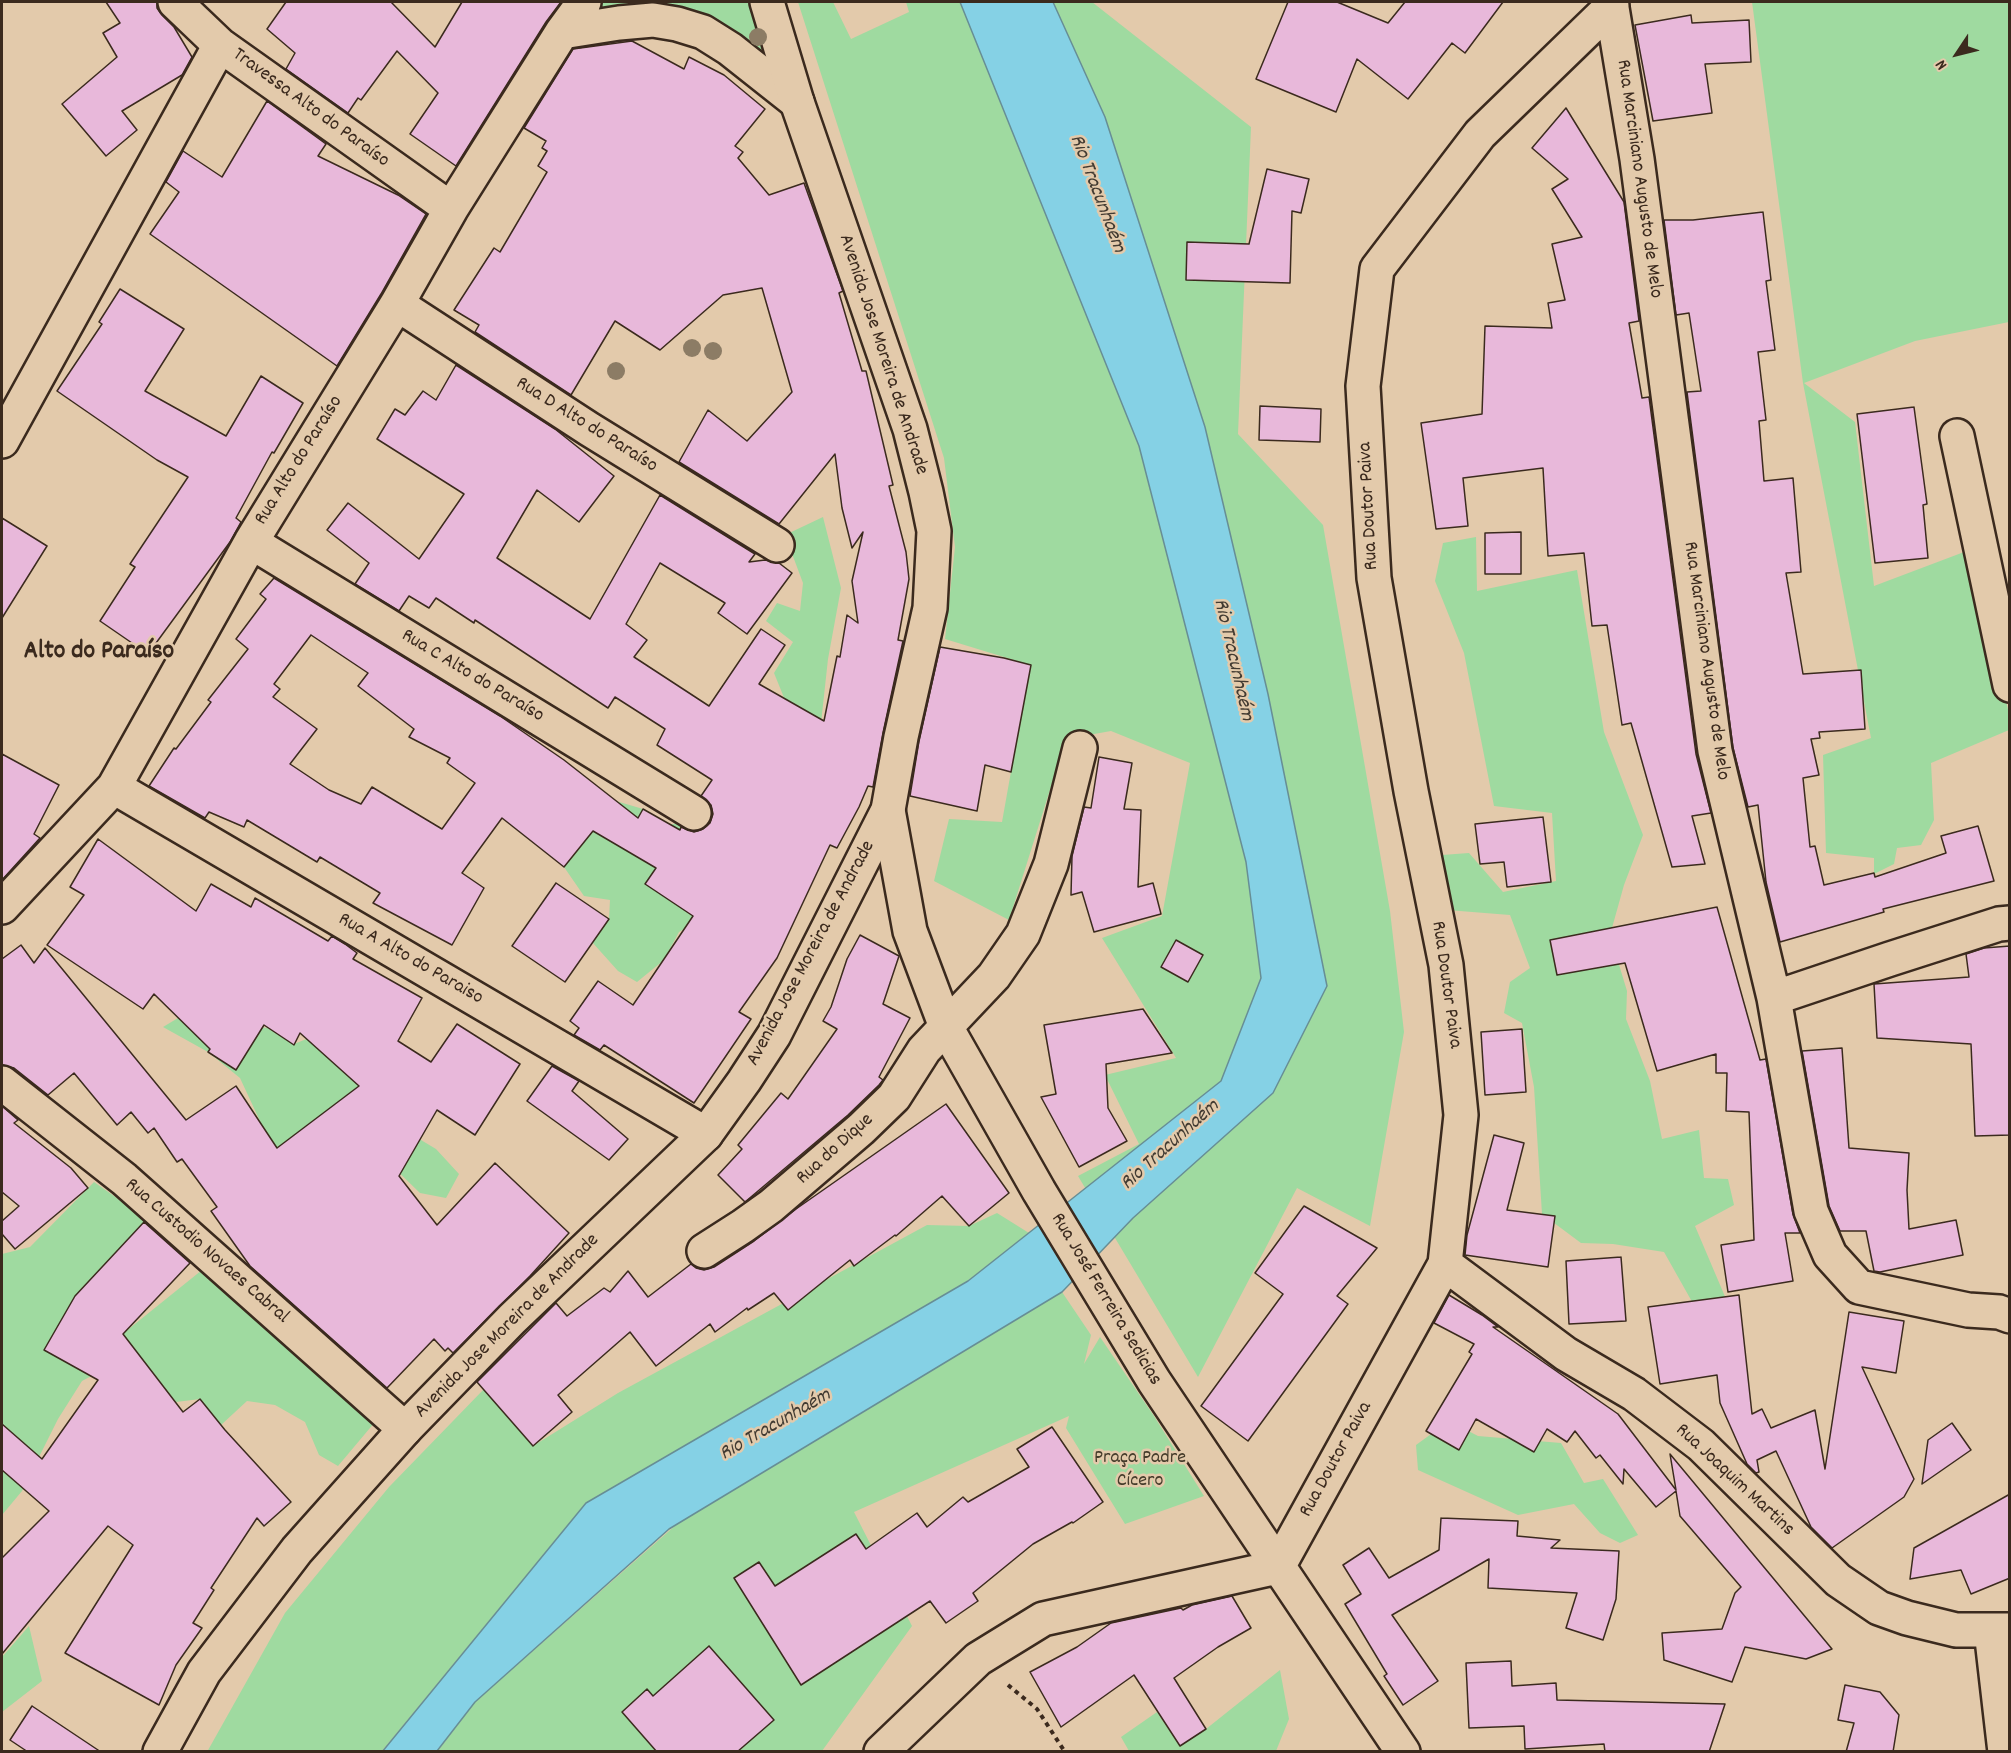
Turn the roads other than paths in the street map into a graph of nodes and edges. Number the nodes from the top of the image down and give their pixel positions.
1 (175, 2) edge
2 (584, 2) edge
3 (767, 2) edge
4 (1612, 4) edge
5 (562, 32) junction
6 (220, 45) junction
7 (797, 102) junction
8 (451, 209) junction
9 (398, 304) junction
10 (1957, 436) dead end
11 (2, 441) edge
12 (251, 542) junction
13 (777, 545) dead end
14 (2010, 685) edge
15 (1080, 748) dead end
16 (114, 787) junction
17 (888, 810) junction
18 (694, 813) dead end
19 (2, 907) edge
20 (2010, 923) edge
21 (1774, 998) junction
22 (946, 1027) junction
23 (2, 1083) edge
24 (706, 1134) junction
25 (704, 1251) dead end
26 (1445, 1264) junction
27 (2010, 1316) edge
28 (405, 1429) junction
29 (1278, 1567) junction
30 (2000, 1630) edge
31 (160, 1752) edge
32 (881, 1752) edge
33 (1403, 1752) edge
34 (2004, 1752) edge

1 - 6 street, Travessa Alto do Paraíso
2 - 5 street, Rua Alto do Paraíso
3 - 7 street, Avenida Jose Moreira de Andrade
4 - 21 street, Rua Marciniano Augusto de Melo
4 - 26 street, Rua Doutor Paiva
5 - 7 street
5 - 8 street, Rua Alto do Paraíso
6 - 8 street, Travessa Alto do Paraíso
6 - 11 street
7 - 17 street, Avenida Jose Moreira de Andrade
8 - 9 street, Rua Alto do Paraíso
9 - 12 street, Rua Alto do Paraíso
9 - 13 street, Rua D Alto do Paraíso
10 - 14 street
12 - 16 street, Rua Alto do Paraíso
12 - 18 street, Rua C Alto do Paraíso
15 - 22 street, Rua do Dique
16 - 19 street, Rua Alto do Paraíso
16 - 24 street, Rua A Alto do Paraiso
17 - 22 street, Rua José Ferreira Sedicias
17 - 24 street, Avenida Jose Moreira de Andrade
20 - 21 street
21 - 27 street, Rua Marciniano Augusto de Melo
22 - 25 street, Rua do Dique
22 - 29 street, Rua José Ferreira Sedicias
23 - 28 street, Rua Custodio Novaes Cabral
24 - 28 street, Avenida Jose Moreira de Andrade
26 - 29 street, Rua Doutor Paiva
26 - 30 street, Rua Joaquim Martins
28 - 31 street, Avenida Jose Moreira de Andrade
29 - 32 street
29 - 33 street, Rua José Ferreira Sedicias
30 - 34 street

